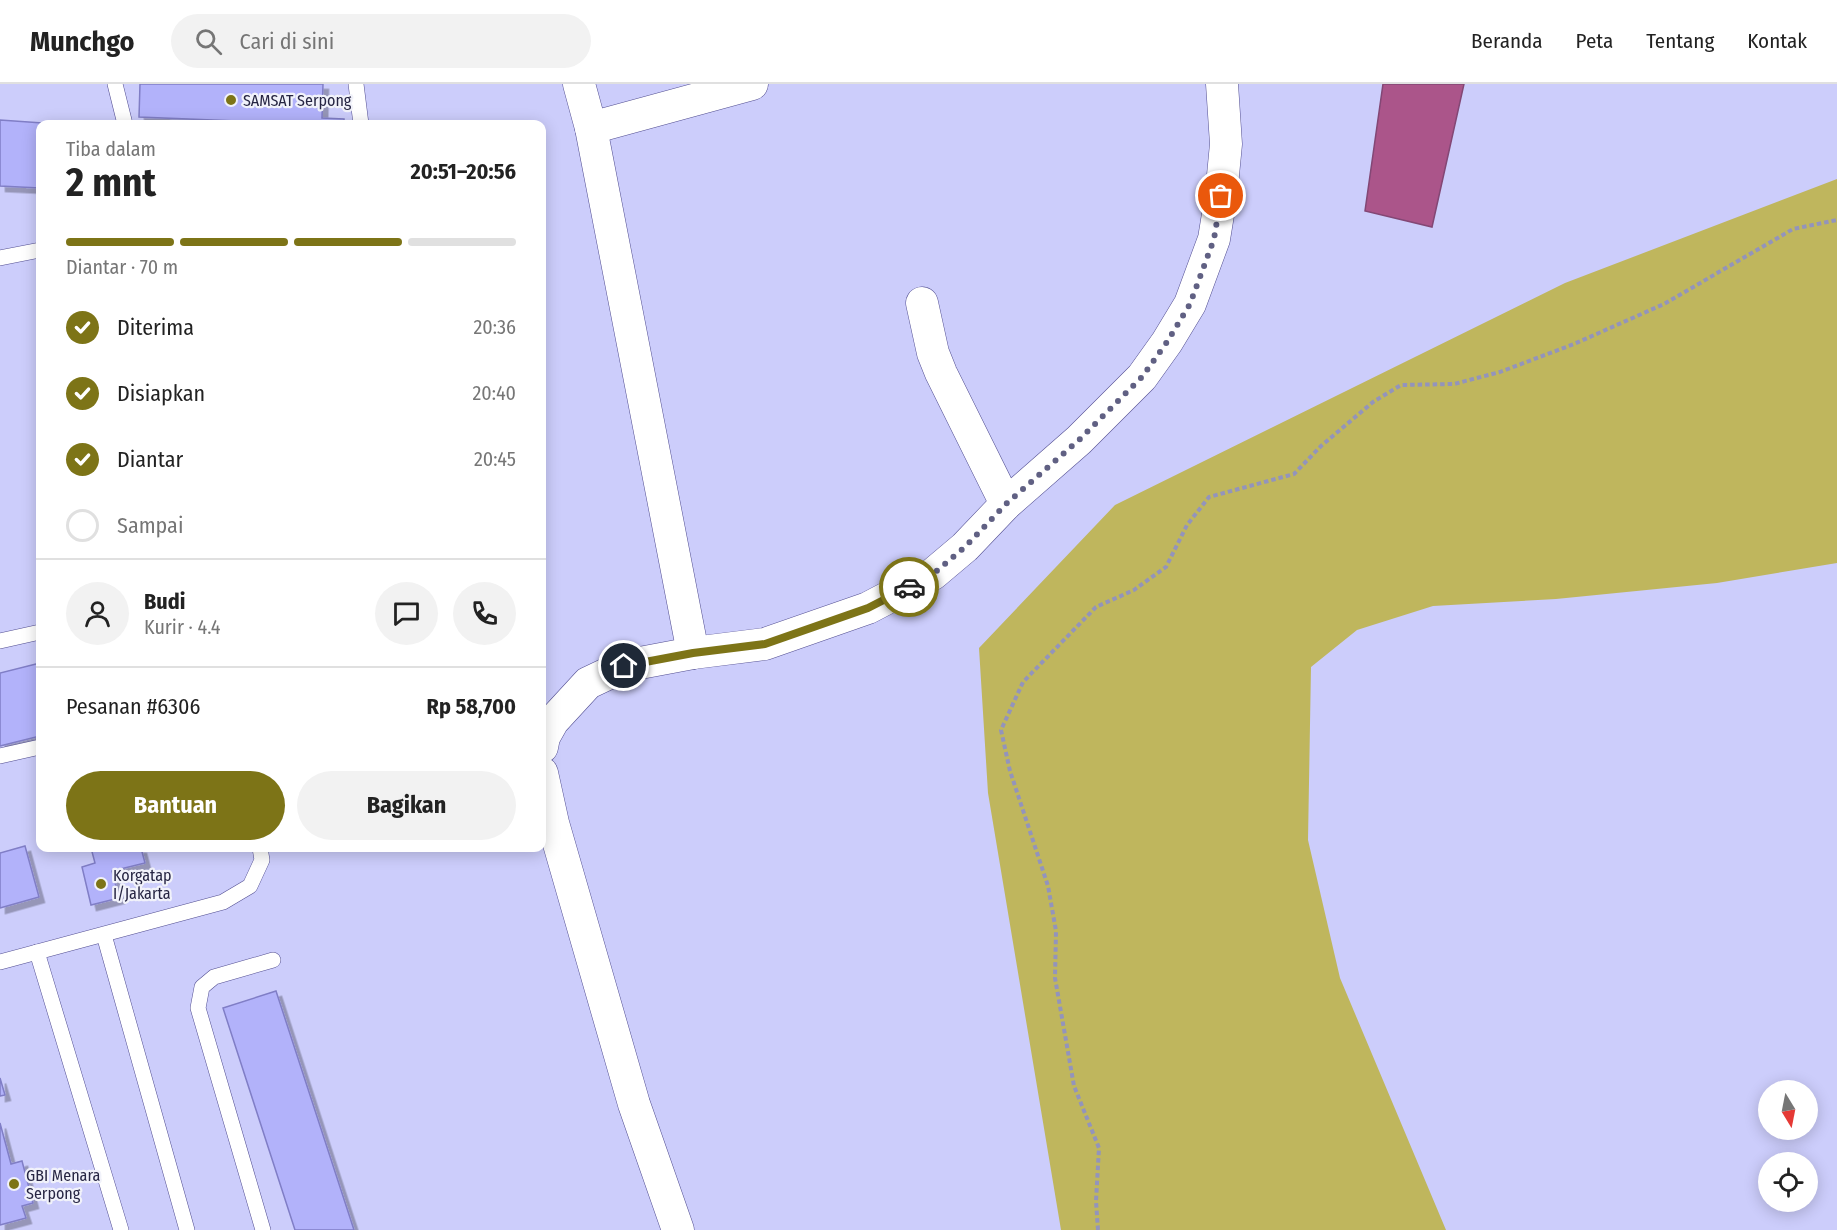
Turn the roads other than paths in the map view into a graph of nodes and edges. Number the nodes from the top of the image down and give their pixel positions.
1 (115, 84) edge
2 (356, 84) edge
3 (579, 84) edge
4 (752, 84) edge
5 (1222, 84) edge
6 (124, 120) edge
7 (360, 120) edge
8 (591, 128) junction
9 (36, 251) edge
10 (0, 258) edge
11 (922, 303) dead end
12 (1006, 504) junction
13 (36, 633) edge
14 (0, 641) edge
15 (693, 653) junction
16 (546, 733) edge
17 (36, 748) edge
18 (0, 756) edge
19 (546, 791) edge
20 (261, 852) edge
21 (104, 935) junction
22 (37, 952) junction
23 (273, 960) dead end
24 (0, 962) edge
25 (121, 1230) edge
26 (187, 1230) edge
27 (263, 1230) edge
28 (678, 1230) edge

1 - 6 lane
2 - 7 lane
3 - 8 street
4 - 8 street
5 - 12 street
8 - 15 street
9 - 10 lane
11 - 12 street
12 - 15 street
13 - 14 lane
15 - 16 street
17 - 18 lane
19 - 28 street
20 - 21 lane
21 - 22 lane
21 - 26 lane
22 - 24 lane
22 - 25 lane
23 - 27 lane

